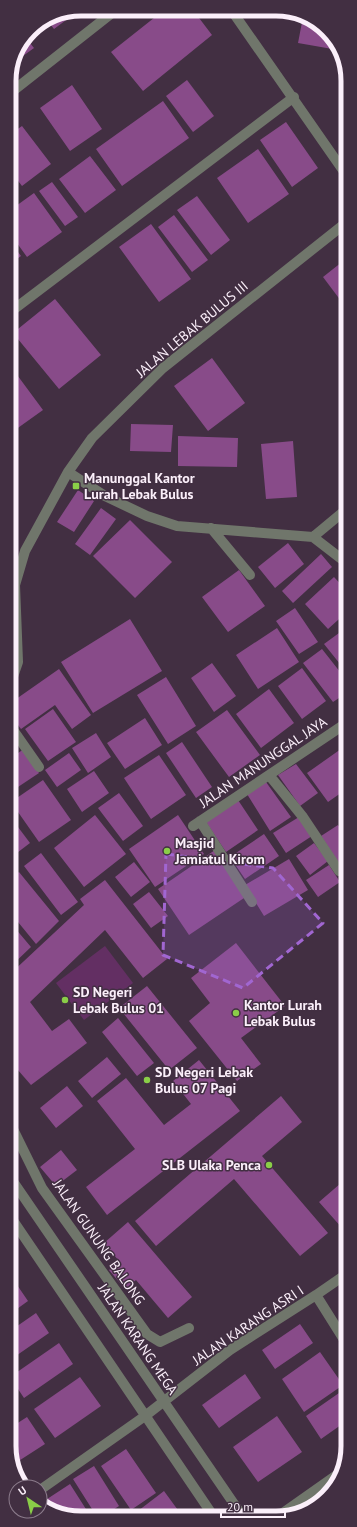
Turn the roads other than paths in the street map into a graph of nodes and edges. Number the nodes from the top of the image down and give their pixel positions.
1 (108, 16) edge
2 (236, 16) edge
3 (16, 88) edge
4 (294, 97) junction
5 (341, 167) edge
6 (341, 227) edge
7 (16, 308) edge
8 (68, 472) junction
9 (341, 514) edge
10 (211, 528) junction
11 (313, 537) junction
12 (341, 559) edge
13 (250, 575) dead end
14 (16, 585) edge
15 (16, 585) edge
16 (16, 668) edge
17 (341, 727) edge
18 (16, 734) edge
19 (39, 767) dead end
20 (269, 775) junction
21 (339, 872) dead end
22 (252, 902) dead end
23 (16, 1135) edge
24 (16, 1186) edge
25 (16, 1225) edge
26 (341, 1278) edge
27 (316, 1295) junction
28 (189, 1328) dead end
29 (341, 1335) edge
30 (164, 1402) junction
31 (145, 1416) junction
32 (332, 1478) edge
33 (48, 1484) edge
34 (287, 1510) edge
35 (210, 1511) edge
36 (239, 1511) edge

1 - 3 street
2 - 4 street
4 - 5 street
4 - 7 street
6 - 8 street, JALAN LEBAK BULUS III
8 - 10 street
8 - 15 street, JALAN LEBAK BULUS III
9 - 11 street
10 - 11 street
10 - 13 street
11 - 12 street
14 - 16 street, JALAN LEBAK BULUS III
17 - 20 street, JALAN MANUNGGAL JAYA
18 - 19 street
20 - 21 street
20 - 22 street, JALAN MANUNGGAL JAYA
23 - 28 street, JALAN GUNUNG BALONG
24 - 30 street, JALAN KARANG MEGA
25 - 31 street
26 - 27 street, JALAN KARANG ASRI I
27 - 29 street
27 - 30 street, JALAN KARANG ASRI I
30 - 31 street, JALAN KARANG ASRI I
30 - 36 street, JALAN KARANG MEGA
31 - 33 street, JALAN KARANG ASRI I
31 - 35 street
32 - 34 street

